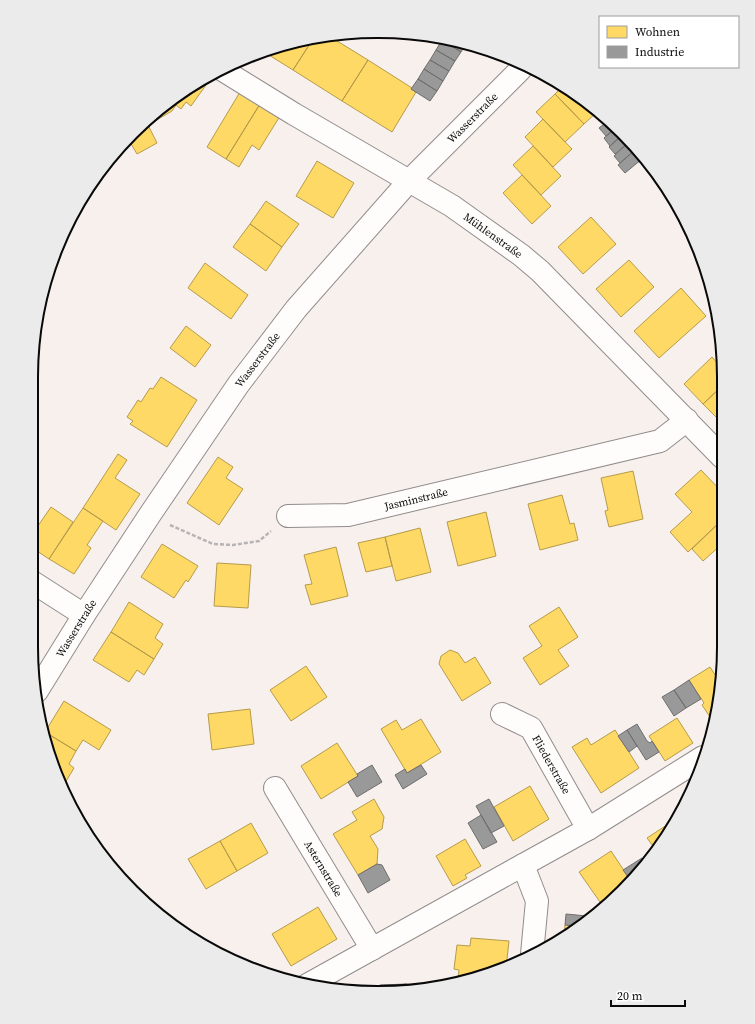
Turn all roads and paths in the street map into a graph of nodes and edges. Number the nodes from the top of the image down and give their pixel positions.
1 (520, 70) edge
2 (227, 73) edge
3 (409, 181) junction
4 (687, 420) junction
5 (717, 452) edge
6 (151, 513) junction
7 (288, 516) joint
8 (38, 585) edge
9 (84, 615) junction
10 (40, 685) edge
11 (502, 714) dead end
12 (697, 761) edge
13 (275, 788) dead end
14 (588, 829) junction
15 (523, 865) junction
16 (533, 949) edge
17 (372, 950) junction
18 (318, 980) edge

1 - 3 street, Wasserstraße
2 - 3 street, Mühlenstraße
3 - 4 street, Mühlenstraße
3 - 6 street, Wasserstraße
4 - 5 street, Mühlenstraße
4 - 7 street, Jasminstraße
6 - 7 path
6 - 9 street, Wasserstraße
8 - 9 street
9 - 10 street, Wasserstraße
11 - 14 street, Fliederstraße
12 - 14 street
13 - 17 street, Asternstraße
14 - 15 street
15 - 16 street
15 - 17 street
17 - 18 street

